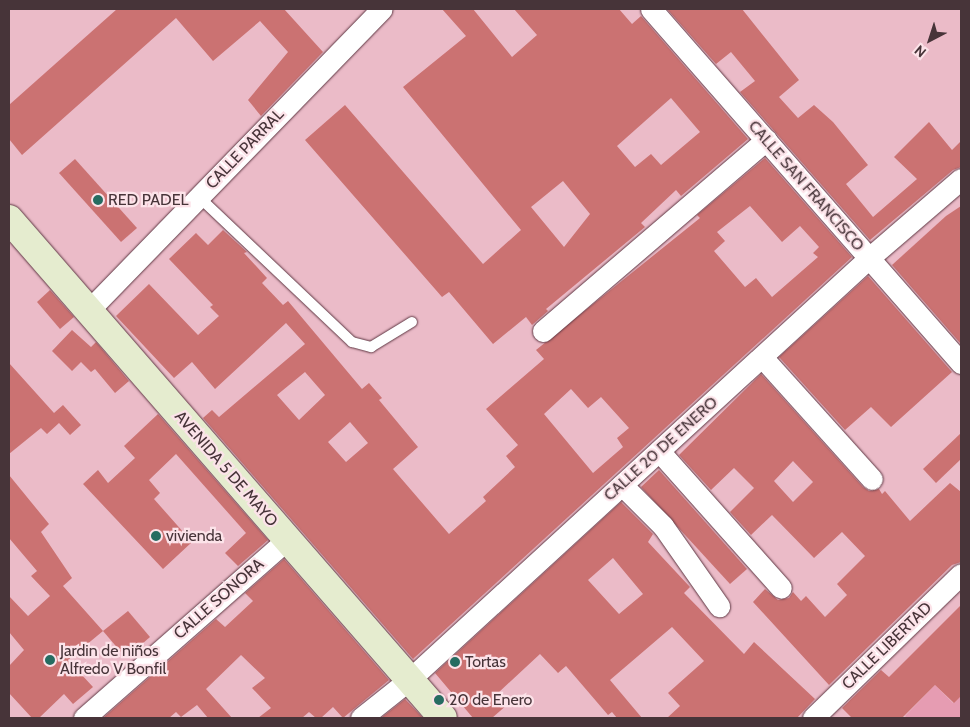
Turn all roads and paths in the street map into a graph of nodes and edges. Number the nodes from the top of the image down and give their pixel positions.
1 (382, 9) edge
2 (651, 9) edge
3 (766, 140) junction
4 (961, 179) edge
5 (199, 197) junction
6 (9, 219) edge
7 (869, 258) junction
8 (88, 311) junction
9 (412, 322) dead end
10 (543, 331) dead end
11 (762, 357) junction
12 (961, 363) edge
13 (659, 451) junction
14 (872, 479) dead end
15 (622, 485) junction
16 (288, 539) junction
17 (961, 574) edge
18 (781, 588) dead end
19 (719, 606) dead end
20 (410, 679) junction
21 (819, 716) edge
22 (84, 718) edge
23 (361, 718) edge
24 (443, 718) edge

1 - 5 street, CALLE PARRAL
2 - 3 street, CALLE SAN FRANCISCO
3 - 7 street, CALLE SAN FRANCISCO
3 - 10 street
4 - 7 street, CALLE 20 DE ENERO
5 - 8 street, CALLE PARRAL
5 - 9 lane
6 - 8 main road, AVENIDA 5 DE MAYO
7 - 11 street, CALLE 20 DE ENERO
7 - 12 street, CALLE SAN FRANCISCO
8 - 16 main road, AVENIDA 5 DE MAYO
11 - 13 street, CALLE 20 DE ENERO
11 - 14 street
13 - 15 street, CALLE 20 DE ENERO
13 - 18 street
15 - 19 street
15 - 20 street, CALLE 20 DE ENERO
16 - 20 main road, AVENIDA 5 DE MAYO
16 - 22 street, CALLE SONORA
17 - 21 street, CALLE LIBERTAD
20 - 23 street, CALLE 20 DE ENERO
20 - 24 main road, AVENIDA 5 DE MAYO

